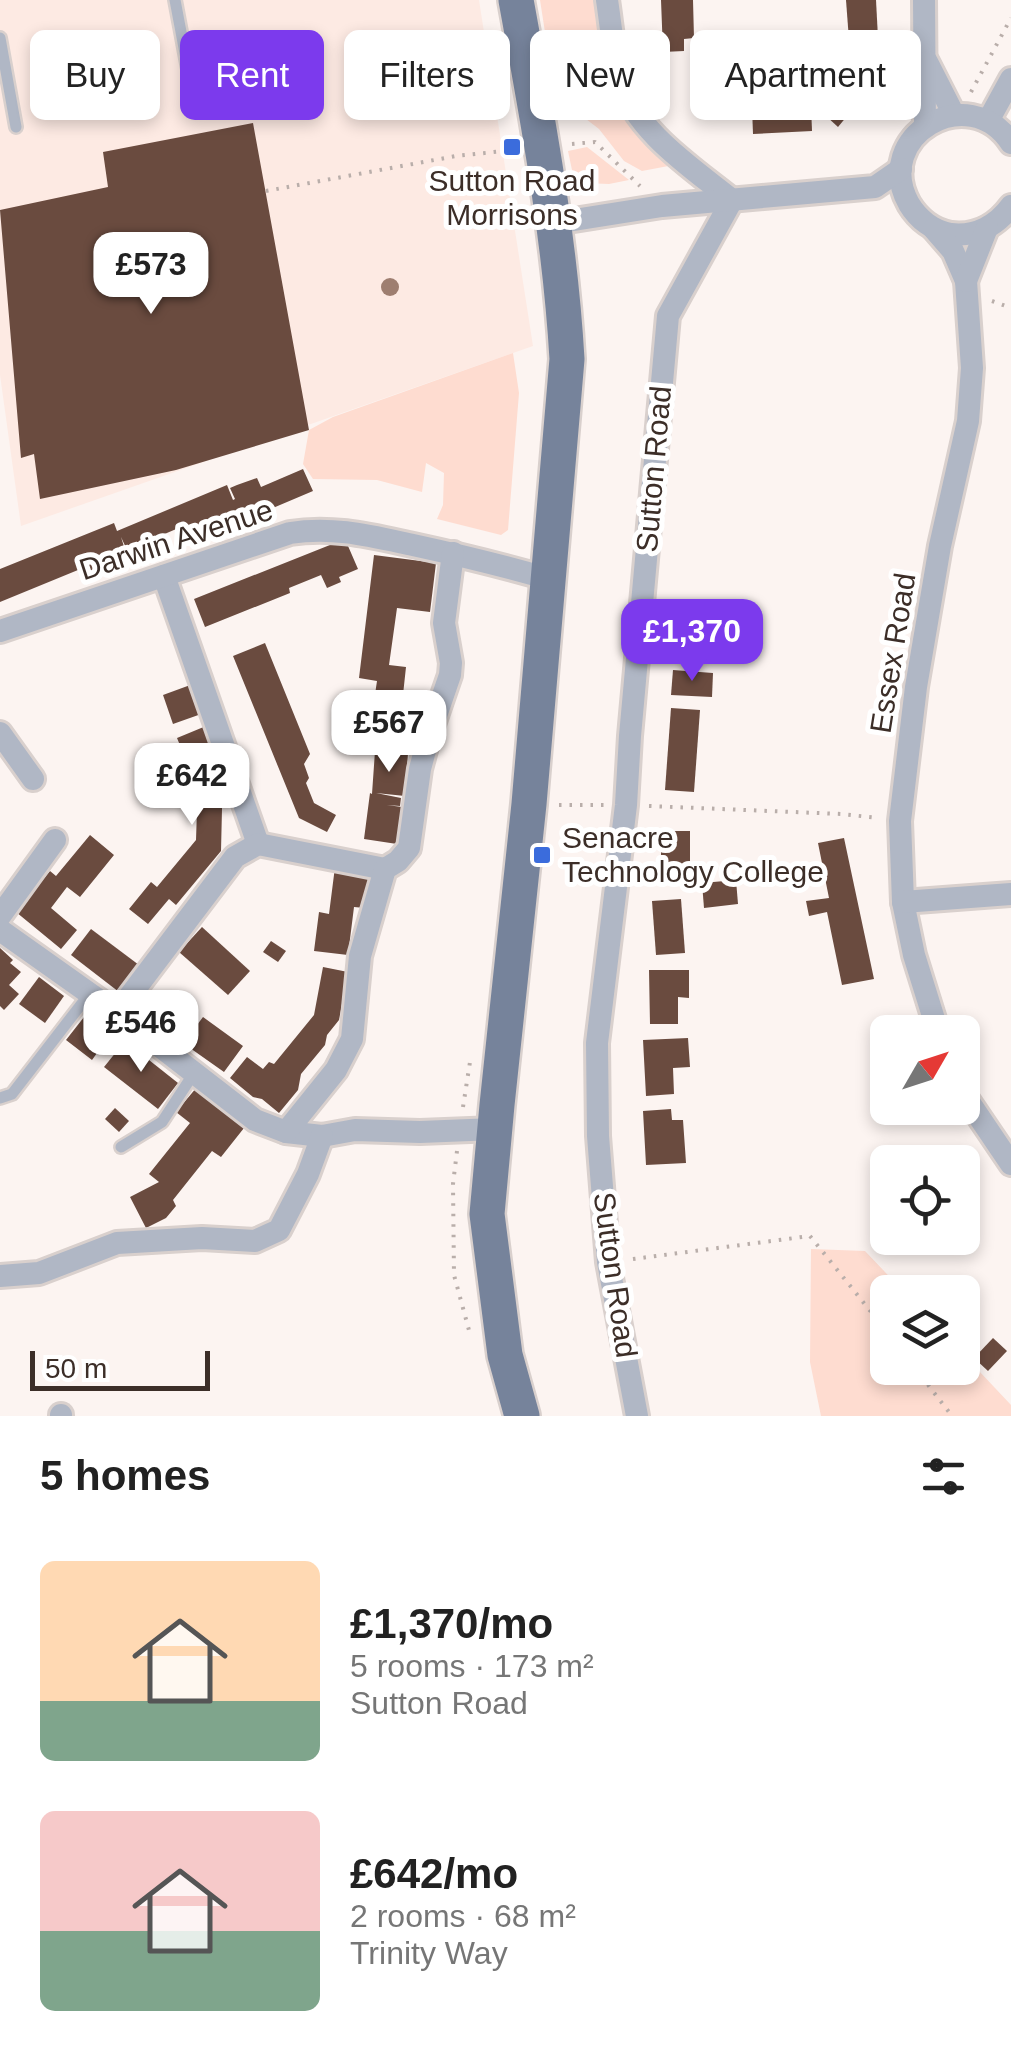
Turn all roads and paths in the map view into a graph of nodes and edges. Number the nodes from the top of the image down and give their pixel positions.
1 (175, 0) edge
2 (516, 0) edge
3 (607, 0) edge
4 (924, 0) edge
5 (1011, 18) edge
6 (181, 30) edge
7 (0, 38) edge
8 (925, 59) junction
9 (1011, 80) edge
10 (956, 114) junction
11 (988, 122) junction
12 (925, 126) junction
13 (16, 127) dead end
14 (1011, 143) edge
15 (529, 148) junction
16 (900, 169) junction
17 (875, 187) junction
18 (266, 191) dead end
19 (732, 200) junction
20 (662, 206) junction
21 (1011, 206) edge
22 (915, 214) junction
23 (555, 223) junction
24 (934, 228) junction
25 (987, 228) junction
26 (966, 281) junction
27 (453, 554) junction
28 (164, 576) junction
29 (549, 579) junction
30 (0, 631) edge
31 (0, 733) edge
32 (33, 779) dead end
33 (529, 804) junction
34 (626, 806) junction
35 (900, 820) junction
36 (54, 840) dead end
37 (258, 844) junction
38 (385, 869) junction
39 (1011, 894) edge
40 (903, 902) junction
41 (0, 916) edge
42 (0, 930) edge
43 (90, 993) junction
44 (117, 1012) junction
45 (933, 1015) edge
46 (194, 1074) junction
47 (0, 1098) edge
48 (980, 1119) edge
49 (495, 1129) junction
50 (286, 1132) junction
51 (322, 1136) junction
52 (121, 1147) dead end
53 (1011, 1164) edge
54 (608, 1262) junction
55 (0, 1276) edge
56 (870, 1311) edge
57 (928, 1385) edge
58 (522, 1416) edge
59 (637, 1416) edge
60 (952, 1416) edge

1 - 6 lane
2 - 15 main road
3 - 19 street
4 - 8 street
5 - 10 path
7 - 13 lane
8 - 10 street
8 - 12 street
9 - 11 street
10 - 11 street
10 - 12 street
11 - 14 street
12 - 16 street
15 - 18 path
15 - 20 path
15 - 23 main road
16 - 17 street
16 - 22 street
17 - 19 street
17 - 22 street
19 - 20 street
19 - 34 street, Sutton Road
20 - 23 street
21 - 25 street
22 - 24 street
23 - 29 main road
24 - 25 street
24 - 26 street, Essex Road
25 - 26 street, Essex Road
26 - 35 street, Essex Road
27 - 28 street, Darwin Avenue
27 - 29 street, Darwin Avenue
27 - 38 street
28 - 30 street, Darwin Avenue
28 - 37 street
29 - 33 main road
31 - 32 street
33 - 34 path
33 - 49 main road
34 - 35 path
34 - 54 street, Sutton Road
35 - 40 street, Essex Road
36 - 41 street
37 - 38 street
37 - 44 street
38 - 50 street
39 - 40 street
40 - 45 street, Essex Road
42 - 43 street
43 - 44 street
43 - 47 lane
44 - 46 street
46 - 50 street
46 - 52 lane
48 - 53 street
49 - 51 street
49 - 58 main road
50 - 51 street
51 - 55 street
54 - 56 path
54 - 59 street, Sutton Road
57 - 60 path

